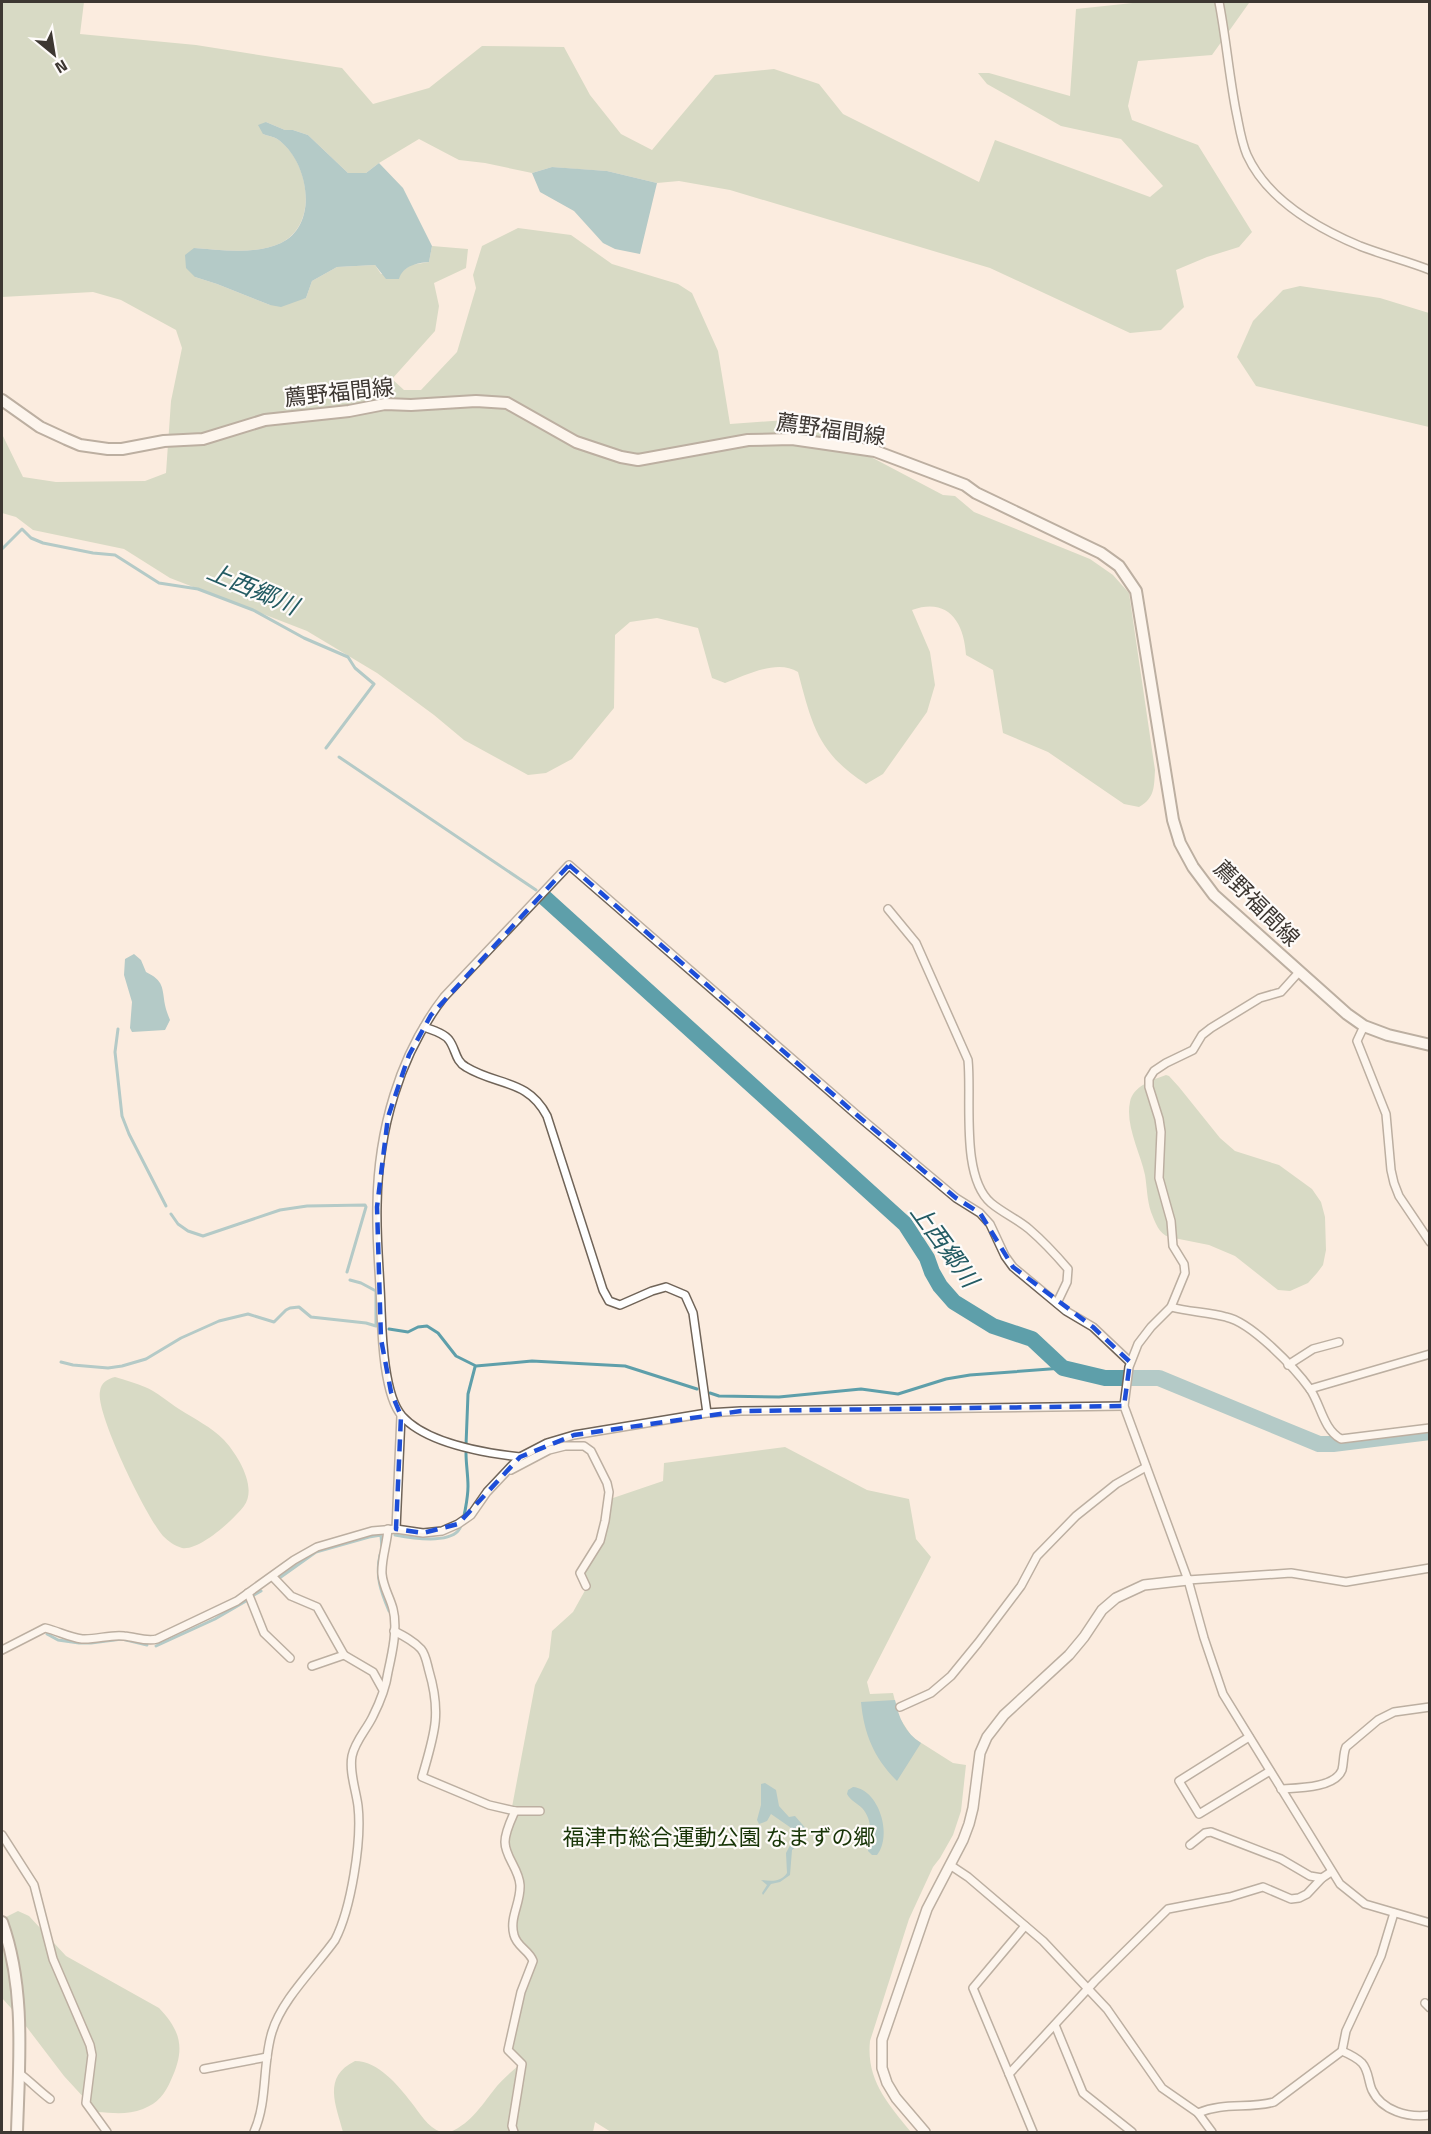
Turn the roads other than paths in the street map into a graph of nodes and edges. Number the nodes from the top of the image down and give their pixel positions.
1 (1219, 2) edge
2 (1430, 270) edge
3 (2, 400) edge
4 (888, 909) dead end
5 (1299, 972) junction
6 (1364, 1026) junction
7 (424, 1027) junction
8 (1430, 1044) edge
9 (1430, 1242) edge
10 (1057, 1303) junction
11 (1171, 1307) junction
12 (1339, 1342) dead end
13 (1430, 1354) edge
14 (1129, 1365) junction
15 (1288, 1365) junction
16 (1310, 1389) junction
17 (1124, 1406) junction
18 (707, 1413) junction
19 (402, 1416) junction
20 (1430, 1428) edge
21 (520, 1457) junction
22 (1146, 1467) junction
23 (506, 1472) junction
24 (392, 1529) junction
25 (1430, 1568) edge
26 (273, 1577) junction
27 (1188, 1580) junction
28 (586, 1586) dead end
29 (248, 1593) junction
30 (394, 1631) junction
31 (2, 1650) edge
32 (344, 1655) junction
33 (290, 1658) dead end
34 (312, 1666) dead end
35 (383, 1690) junction
36 (900, 1707) dead end
37 (1430, 1707) edge
38 (1249, 1737) junction
39 (1270, 1770) junction
40 (1281, 1789) junction
41 (514, 1811) junction
42 (540, 1811) dead end
43 (2, 1835) edge
44 (1190, 1845) dead end
45 (950, 1865) junction
46 (1331, 1872) junction
47 (1322, 1878) junction
48 (1394, 1913) junction
49 (2, 1922) edge
50 (1430, 1923) edge
51 (1025, 1926) junction
52 (1089, 1988) junction
53 (1055, 2025) junction
54 (1342, 2051) junction
55 (267, 2057) junction
56 (204, 2069) dead end
57 (19, 2073) junction
58 (1009, 2074) junction
59 (50, 2099) dead end
60 (1198, 2113) junction
61 (1430, 2115) edge
62 (17, 2133) edge
63 (107, 2133) edge
64 (254, 2133) edge
65 (514, 2133) edge
66 (925, 2133) edge
67 (1033, 2133) edge
68 (1132, 2133) edge
69 (1212, 2133) edge

1 - 2 street
3 - 5 main road, 薦野福間線
4 - 10 street
5 - 6 main road, 薦野福間線
5 - 11 street
6 - 8 main road, 薦野福間線
6 - 9 street
7 - 10 street
7 - 18 street
7 - 19 street
10 - 14 street
11 - 14 street
11 - 15 street
12 - 15 street
13 - 16 street
14 - 17 street
15 - 16 street
16 - 20 street
17 - 18 street
17 - 22 street
18 - 21 street
19 - 21 street
19 - 24 street
21 - 23 street
22 - 27 street
22 - 36 street
23 - 24 street
23 - 28 street
24 - 26 street
24 - 30 street
25 - 27 street
26 - 29 street
26 - 32 street
27 - 38 street
27 - 45 street
29 - 31 street
29 - 33 street
30 - 35 street
30 - 41 street
32 - 34 street
32 - 35 street
35 - 55 street
37 - 40 street
38 - 39 street
38 - 39 street
39 - 40 street
40 - 46 street
41 - 42 street
41 - 65 street
43 - 63 street
44 - 47 street
45 - 51 street
45 - 66 street
46 - 47 street
46 - 48 street
47 - 52 street
48 - 50 street
48 - 54 street
49 - 57 main road
51 - 52 street
51 - 58 street
52 - 53 street
52 - 60 street
53 - 58 street
53 - 68 street
54 - 60 street
54 - 61 street
55 - 56 street
55 - 64 street
57 - 59 street
57 - 62 main road
58 - 67 street
60 - 69 street

